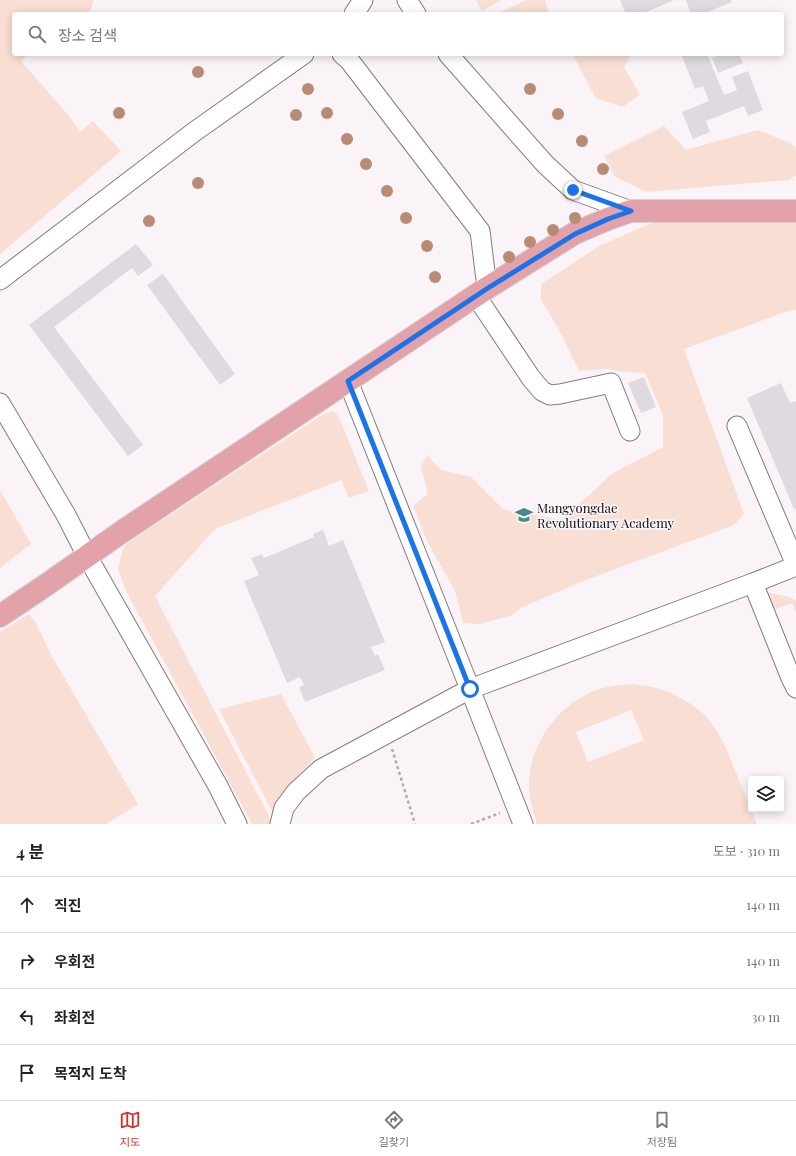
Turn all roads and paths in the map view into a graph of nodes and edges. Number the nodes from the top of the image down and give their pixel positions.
1 (363, 0) edge
2 (407, 0) edge
3 (355, 12) edge
4 (415, 12) edge
5 (301, 56) edge
6 (344, 56) edge
7 (450, 56) edge
8 (631, 211) junction
9 (796, 211) edge
10 (0, 280) edge
11 (482, 292) junction
12 (348, 381) junction
13 (0, 403) edge
14 (737, 426) dead end
15 (630, 431) dead end
16 (87, 556) junction
17 (796, 566) edge
18 (753, 583) junction
19 (0, 616) edge
20 (796, 688) edge
21 (470, 689) junction
22 (387, 734) junction
23 (502, 818) dead end
24 (237, 824) edge
25 (280, 824) edge
26 (415, 824) edge
27 (471, 824) edge
28 (523, 824) edge

1 - 3 street
2 - 4 street
5 - 10 street
6 - 11 street
7 - 8 street
8 - 9 main road
8 - 11 main road
11 - 12 main road
11 - 15 street
12 - 16 main road
12 - 21 street
13 - 16 street
14 - 17 street
16 - 19 main road
16 - 24 street
17 - 18 street
18 - 20 street
18 - 21 street
21 - 22 street
21 - 28 street
22 - 25 street
22 - 26 path
23 - 27 path

